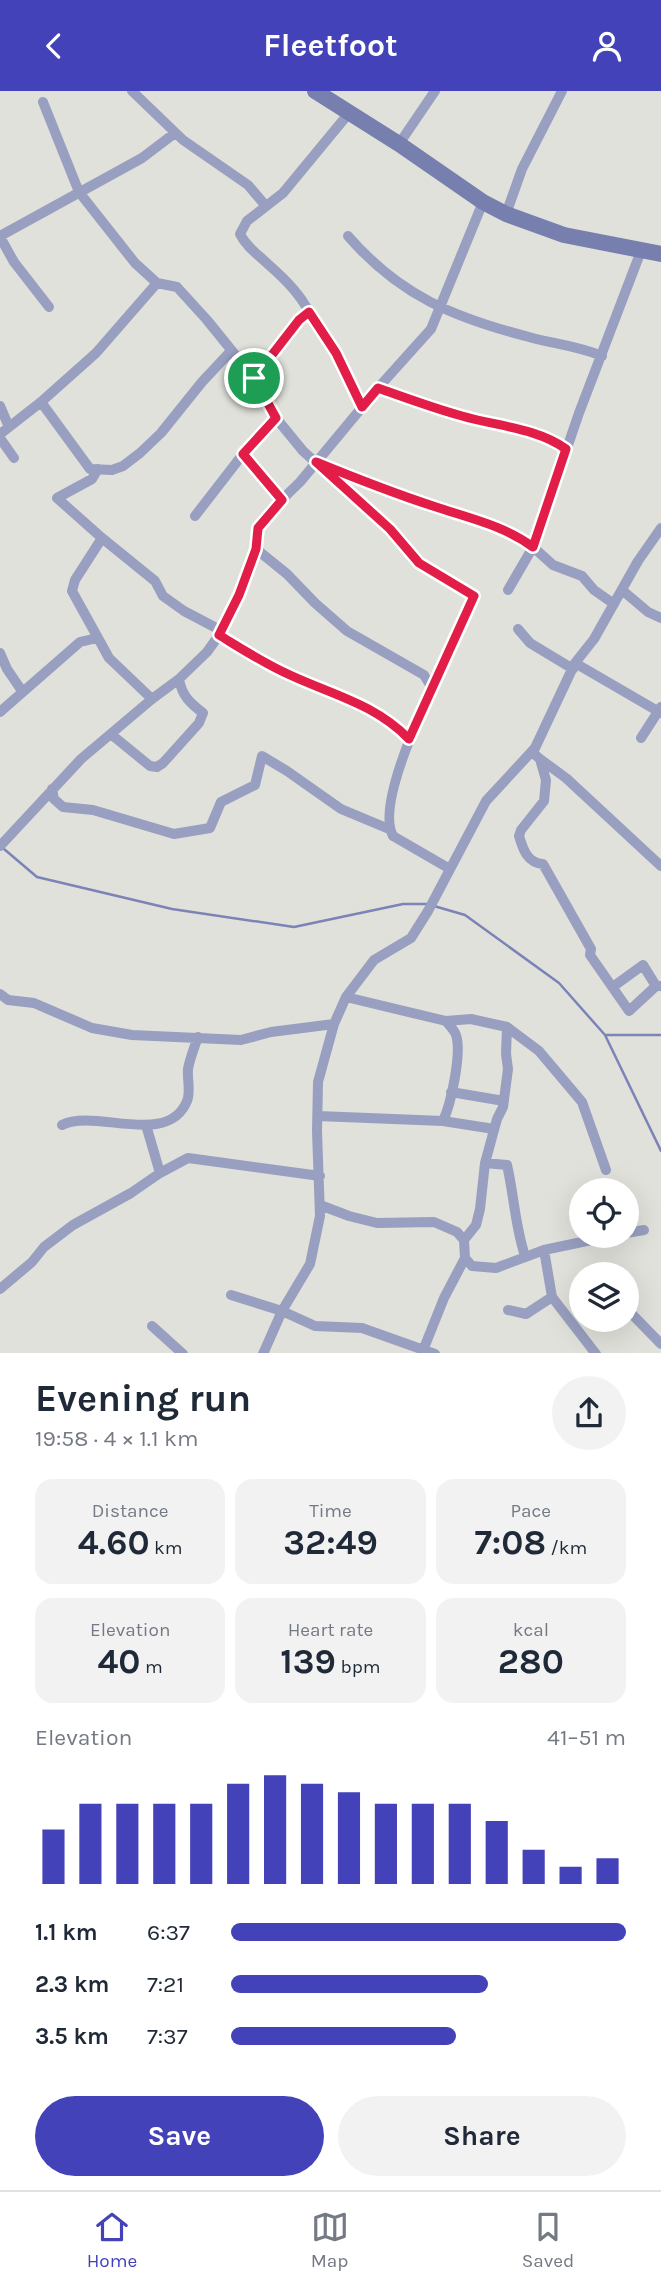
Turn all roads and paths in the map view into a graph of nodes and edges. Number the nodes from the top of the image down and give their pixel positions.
1 (132, 91) edge
2 (315, 91) edge
3 (435, 91) edge
4 (562, 91) edge
5 (43, 101) dead end
6 (349, 113) junction
7 (175, 133) junction
8 (400, 144) junction
9 (79, 192) junction
10 (483, 202) junction
11 (265, 205) junction
12 (506, 214) junction
13 (348, 236) dead end
14 (0, 237) edge
15 (641, 251) junction
16 (661, 254) edge
17 (157, 283) junction
18 (49, 307) dead end
19 (441, 309) junction
20 (309, 312) junction
21 (231, 351) junction
22 (602, 356) junction
23 (254, 378) junction
24 (378, 388) junction
25 (41, 402) junction
26 (0, 406) edge
27 (362, 407) junction
28 (276, 418) junction
29 (3, 433) edge
30 (566, 449) junction
31 (243, 454) junction
32 (15, 458) dead end
33 (316, 462) junction
34 (98, 469) junction
35 (282, 500) junction
36 (195, 516) dead end
37 (660, 530) edge
38 (102, 538) junction
39 (533, 547) junction
40 (256, 549) junction
41 (508, 590) dead end
42 (622, 590) junction
43 (614, 604) junction
44 (661, 618) edge
45 (518, 629) dead end
46 (220, 633) junction
47 (97, 638) junction
48 (0, 653) edge
49 (574, 666) junction
50 (179, 679) junction
51 (432, 688) junction
52 (22, 691) junction
53 (152, 699) junction
54 (660, 710) edge
55 (0, 712) edge
56 (113, 735) junction
57 (641, 738) dead end
58 (409, 739) junction
59 (536, 756) junction
60 (52, 789) junction
61 (389, 829) junction
62 (0, 846) edge
63 (661, 866) edge
64 (450, 869) junction
65 (614, 986) junction
66 (658, 986) edge
67 (346, 996) junction
68 (2, 997) edge
69 (446, 1021) junction
70 (334, 1024) junction
71 (508, 1027) junction
72 (198, 1037) junction
73 (451, 1092) junction
74 (503, 1101) junction
75 (318, 1115) junction
76 (443, 1121) junction
77 (62, 1125) dead end
78 (146, 1125) junction
79 (494, 1129) junction
80 (485, 1163) junction
81 (606, 1170) dead end
82 (160, 1173) junction
83 (320, 1176) junction
84 (320, 1205) junction
85 (644, 1230) dead end
86 (639, 1231) edge
87 (464, 1240) junction
88 (569, 1244) edge
89 (544, 1249) junction
90 (525, 1256) junction
91 (465, 1258) junction
92 (0, 1289) edge
93 (231, 1295) dead end
94 (552, 1297) junction
95 (508, 1310) dead end
96 (282, 1311) junction
97 (639, 1321) edge
98 (152, 1326) dead end
99 (661, 1344) edge
100 (429, 1351) edge
101 (183, 1353) edge
102 (263, 1353) edge
103 (596, 1353) edge

1 - 7 street
2 - 6 main road
3 - 8 street
4 - 12 street
5 - 9 street
6 - 8 main road
6 - 11 street
7 - 9 street
7 - 11 street
8 - 10 main road
9 - 14 street
9 - 17 street
10 - 12 main road
10 - 19 street
11 - 20 street
12 - 15 main road
13 - 19 street
14 - 18 street
15 - 16 main road
15 - 22 street
17 - 21 street
17 - 25 street
19 - 22 street
19 - 24 street
20 - 23 street
20 - 27 street
21 - 23 street
21 - 34 street
22 - 30 street
23 - 28 street
24 - 27 street
24 - 30 street
25 - 29 street
25 - 34 street
26 - 29 street
27 - 33 street
28 - 31 street
28 - 33 street
29 - 32 street
30 - 39 street
31 - 35 street
31 - 36 street
33 - 35 street
33 - 39 street
33 - 51 street
34 - 38 street
35 - 40 street
37 - 42 street
38 - 46 street
38 - 47 street
39 - 41 street
39 - 43 street
40 - 46 street
40 - 51 street
42 - 43 street
42 - 44 street
43 - 49 street
45 - 49 street
46 - 50 street
46 - 58 street
47 - 52 street
47 - 53 street
48 - 52 street
49 - 54 street
49 - 59 street
50 - 53 street
50 - 56 street
51 - 58 street
52 - 55 street
53 - 56 street
54 - 57 street
56 - 60 street
58 - 61 street
59 - 63 street
59 - 64 street
59 - 65 street
60 - 61 street
60 - 62 street
61 - 64 street
64 - 67 street
65 - 66 street
65 - 66 street
67 - 69 street
67 - 70 street
68 - 72 street
69 - 71 street
69 - 73 street
70 - 72 street
70 - 75 street
71 - 74 street
71 - 81 street
72 - 78 street
73 - 74 street
73 - 76 street
74 - 79 street
75 - 76 street
75 - 83 street
76 - 79 street
77 - 78 street
78 - 82 street
79 - 80 street
80 - 87 street
80 - 90 street
82 - 83 street
82 - 92 street
83 - 84 street
84 - 87 street
84 - 96 street
85 - 86 street
87 - 91 street
88 - 89 street
89 - 90 street
89 - 94 street
90 - 91 street
91 - 100 street
93 - 96 street
94 - 95 street
94 - 103 street
96 - 100 street
96 - 102 street
97 - 99 street
98 - 101 street

